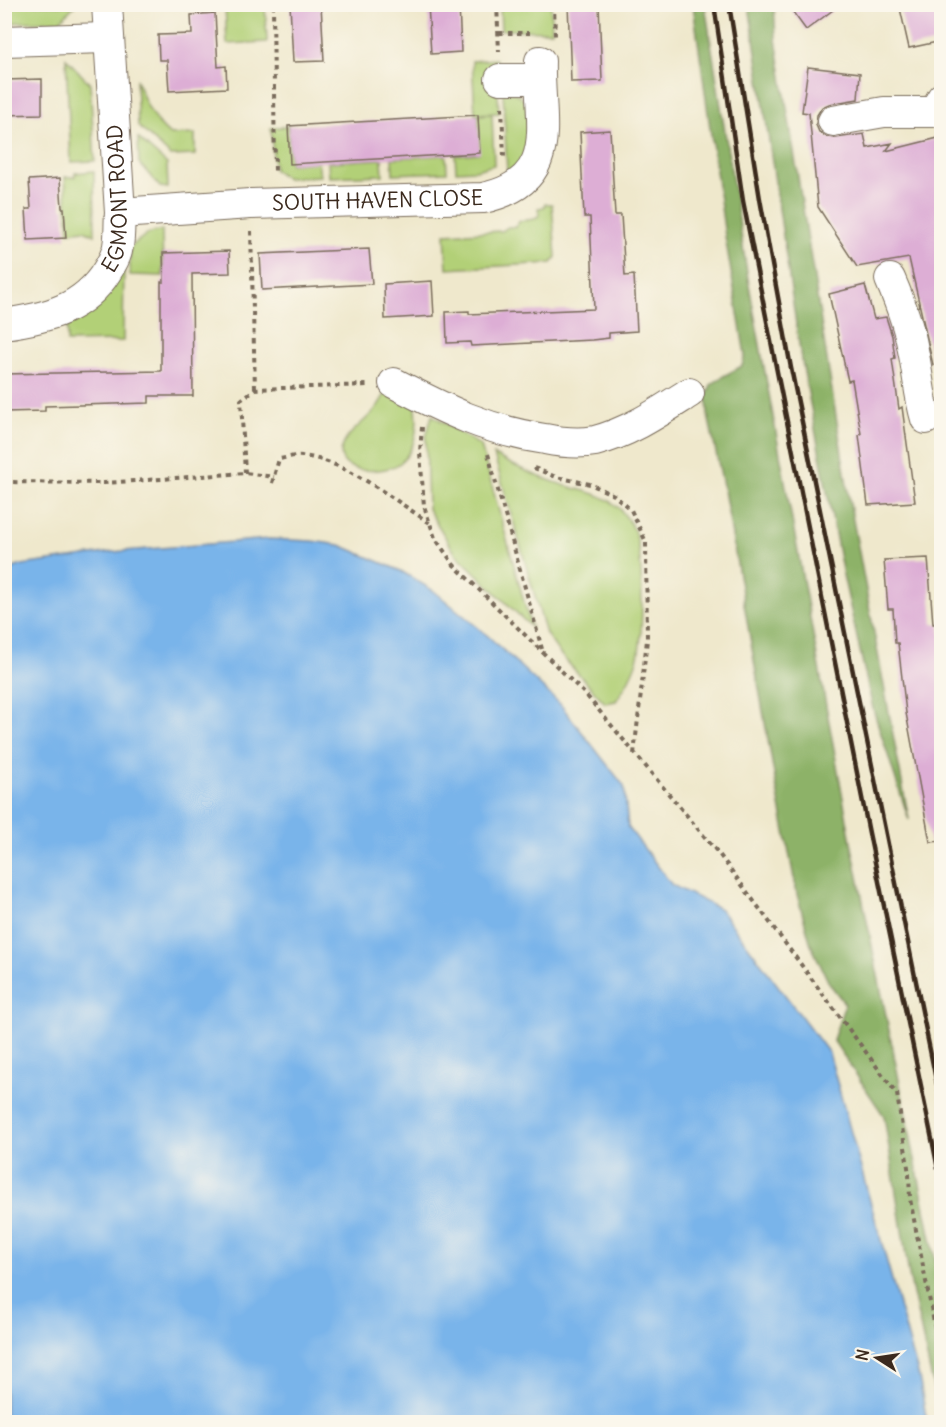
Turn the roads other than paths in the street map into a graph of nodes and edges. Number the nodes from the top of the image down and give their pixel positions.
1 (106, 4) edge
2 (107, 38) junction
3 (4, 41) edge
4 (501, 79) dead end
5 (942, 98) edge
6 (833, 121) dead end
7 (120, 213) junction
8 (890, 279) dead end
9 (4, 324) edge
10 (929, 366) edge
11 (394, 383) road end
12 (689, 393) dead end
13 (926, 419) dead end

1 - 2 street, EGMONT ROAD
2 - 3 street
2 - 7 street, EGMONT ROAD
4 - 7 street, SOUTH HAVEN CLOSE
5 - 6 street
7 - 9 street, EGMONT ROAD
8 - 10 street
10 - 13 street
11 - 12 street

